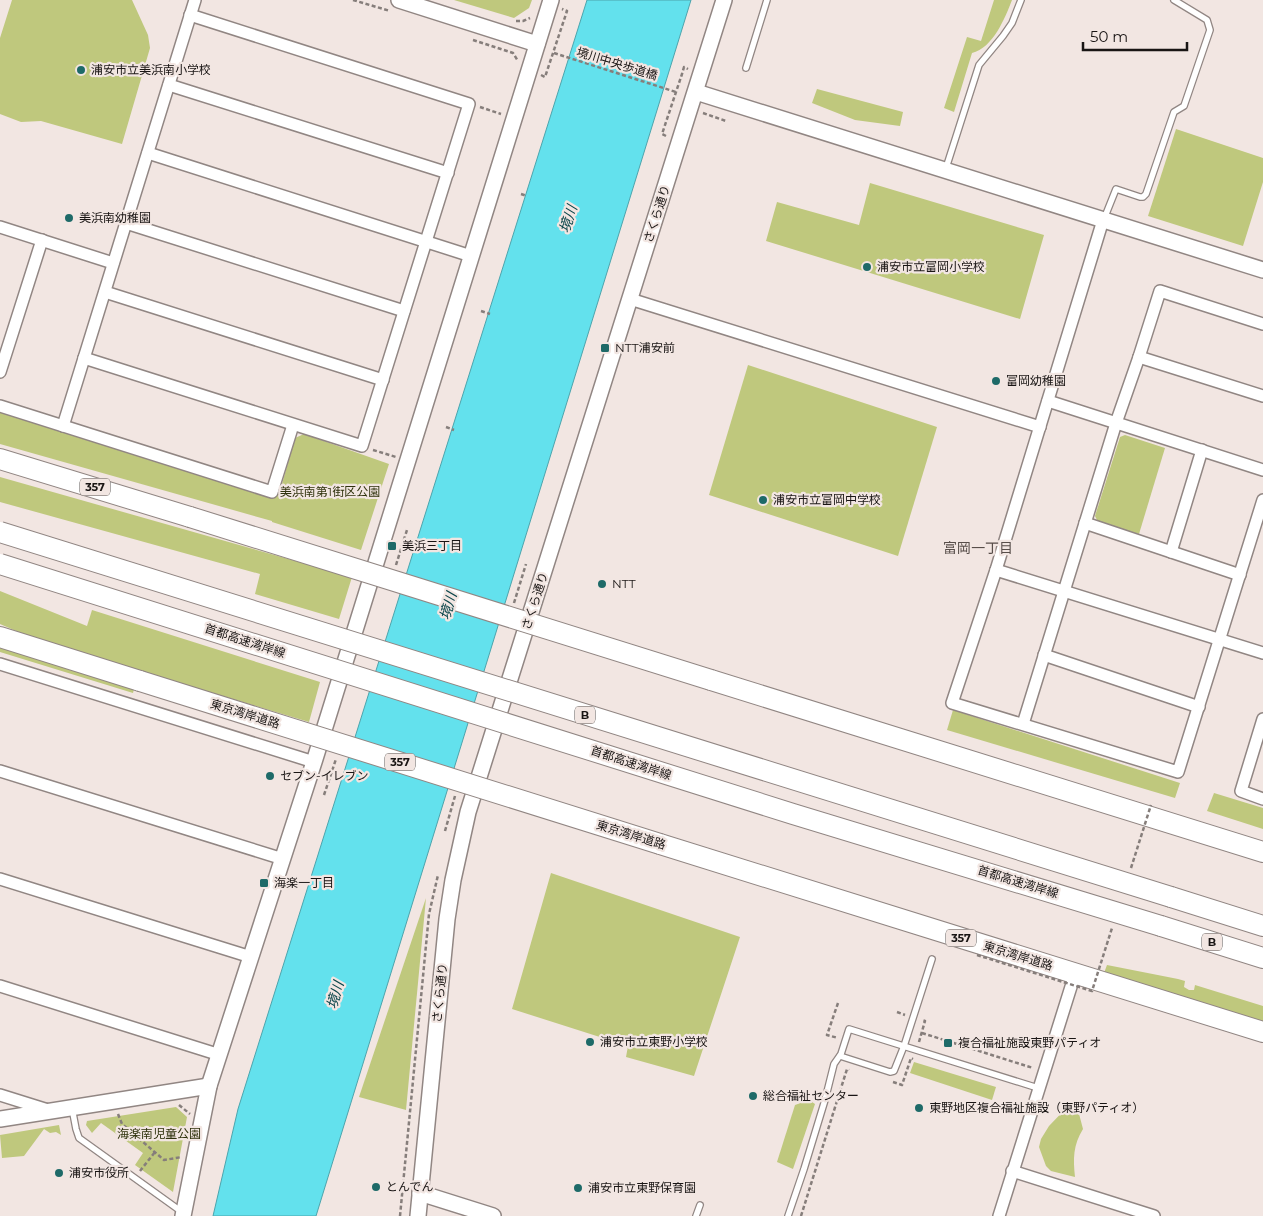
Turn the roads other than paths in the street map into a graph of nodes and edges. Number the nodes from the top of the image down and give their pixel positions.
1 (195, 0) edge
2 (399, 0) edge
3 (724, 0) edge
4 (767, 0) edge
5 (1021, 0) edge
6 (1174, 0) edge
7 (556, 4) edge
8 (190, 15) junction
9 (537, 44) junction
10 (746, 68) dead end
11 (169, 85) junction
12 (696, 92) junction
13 (148, 153) junction
14 (945, 170) junction
15 (448, 173) junction
16 (1103, 220) junction
17 (126, 223) junction
18 (0, 227) edge
19 (42, 240) junction
20 (426, 242) junction
21 (471, 256) junction
22 (114, 263) junction
23 (1263, 270) edge
24 (105, 292) junction
25 (630, 299) junction
26 (404, 311) junction
27 (1263, 324) edge
28 (1139, 357) junction
29 (84, 358) junction
30 (0, 372) edge
31 (383, 380) junction
32 (1263, 396) edge
33 (1048, 401) junction
34 (0, 406) edge
35 (1116, 422) junction
36 (293, 424) junction
37 (63, 426) junction
38 (1040, 427) junction
39 (1202, 450) junction
40 (0, 459) edge
41 (1263, 470) edge
42 (1263, 500) edge
43 (1085, 523) junction
44 (0, 532) edge
45 (1171, 552) junction
46 (0, 564) edge
47 (996, 570) junction
48 (1240, 575) junction
49 (1065, 591) junction
50 (3, 638) edge
51 (1220, 640) junction
52 (1263, 653) edge
53 (1044, 655) junction
54 (0, 664) edge
55 (1199, 707) junction
56 (1263, 719) edge
57 (1023, 724) junction
58 (314, 762) junction
59 (0, 771) edge
60 (1263, 799) edge
61 (1263, 852) edge
62 (283, 859) junction
63 (0, 879) edge
64 (1263, 926) edge
65 (251, 958) junction
66 (932, 958) dead end
67 (1263, 958) edge
68 (1075, 974) junction
69 (0, 986) edge
70 (1263, 1032) edge
71 (904, 1046) junction
72 (220, 1055) junction
73 (840, 1056) junction
74 (209, 1086) junction
75 (1038, 1088) junction
76 (0, 1095) edge
77 (72, 1107) junction
78 (50, 1111) junction
79 (0, 1118) edge
80 (1012, 1171) junction
81 (420, 1193) junction
82 (700, 1204) dead end
83 (184, 1214) edge
84 (418, 1216) edge
85 (493, 1216) edge
86 (696, 1216) edge
87 (788, 1216) edge
88 (999, 1216) edge
89 (1154, 1216) edge

1 - 8 street
2 - 9 street
3 - 12 street, さくら通り
4 - 10 lane
5 - 14 lane
6 - 16 lane
7 - 9 street
8 - 11 street
8 - 15 street
9 - 21 street
11 - 13 street
11 - 15 street
12 - 14 street
12 - 25 street, さくら通り
13 - 17 street
13 - 20 street
14 - 16 street
15 - 20 street
16 - 23 street
16 - 33 street
17 - 22 street
17 - 26 street
18 - 19 street
19 - 22 street
19 - 30 street
20 - 21 street
20 - 26 street
21 - 58 street
22 - 24 street
24 - 29 street
24 - 31 street
25 - 38 street
25 - 81 street, さくら通り
26 - 31 street
27 - 28 street
28 - 32 street
28 - 35 street
29 - 36 street
29 - 37 street
31 - 36 street
33 - 35 street
33 - 38 street
34 - 37 street
35 - 39 street
35 - 43 street
36 - 37 street
38 - 47 street
39 - 41 street
39 - 45 street
40 - 61 highway, 357, bridge
42 - 48 street
43 - 45 street
43 - 49 street
44 - 64 highway, B, bridge
45 - 48 street
46 - 67 highway, 首都高速湾岸線 / B, bridge
47 - 49 street
47 - 57 street
48 - 51 street
49 - 51 street
49 - 53 street
50 - 68 highway, 東京湾岸道路 / 357, bridge
51 - 52 street
51 - 55 street
53 - 55 street
53 - 57 street
54 - 58 street
55 - 57 street
56 - 60 street
58 - 62 street
59 - 62 street
62 - 65 street
63 - 65 street
65 - 72 street
66 - 71 lane
68 - 70 highway, 東京湾岸道路 / 357
68 - 75 street
69 - 72 street
71 - 73 lane
71 - 73 lane
71 - 75 lane
72 - 74 street
73 - 87 lane
74 - 77 street
74 - 83 street
75 - 80 street
76 - 78 street
77 - 78 street
77 - 83 lane
78 - 79 street
80 - 88 street
80 - 89 street
81 - 84 street, さくら通り
81 - 85 street
82 - 86 lane

